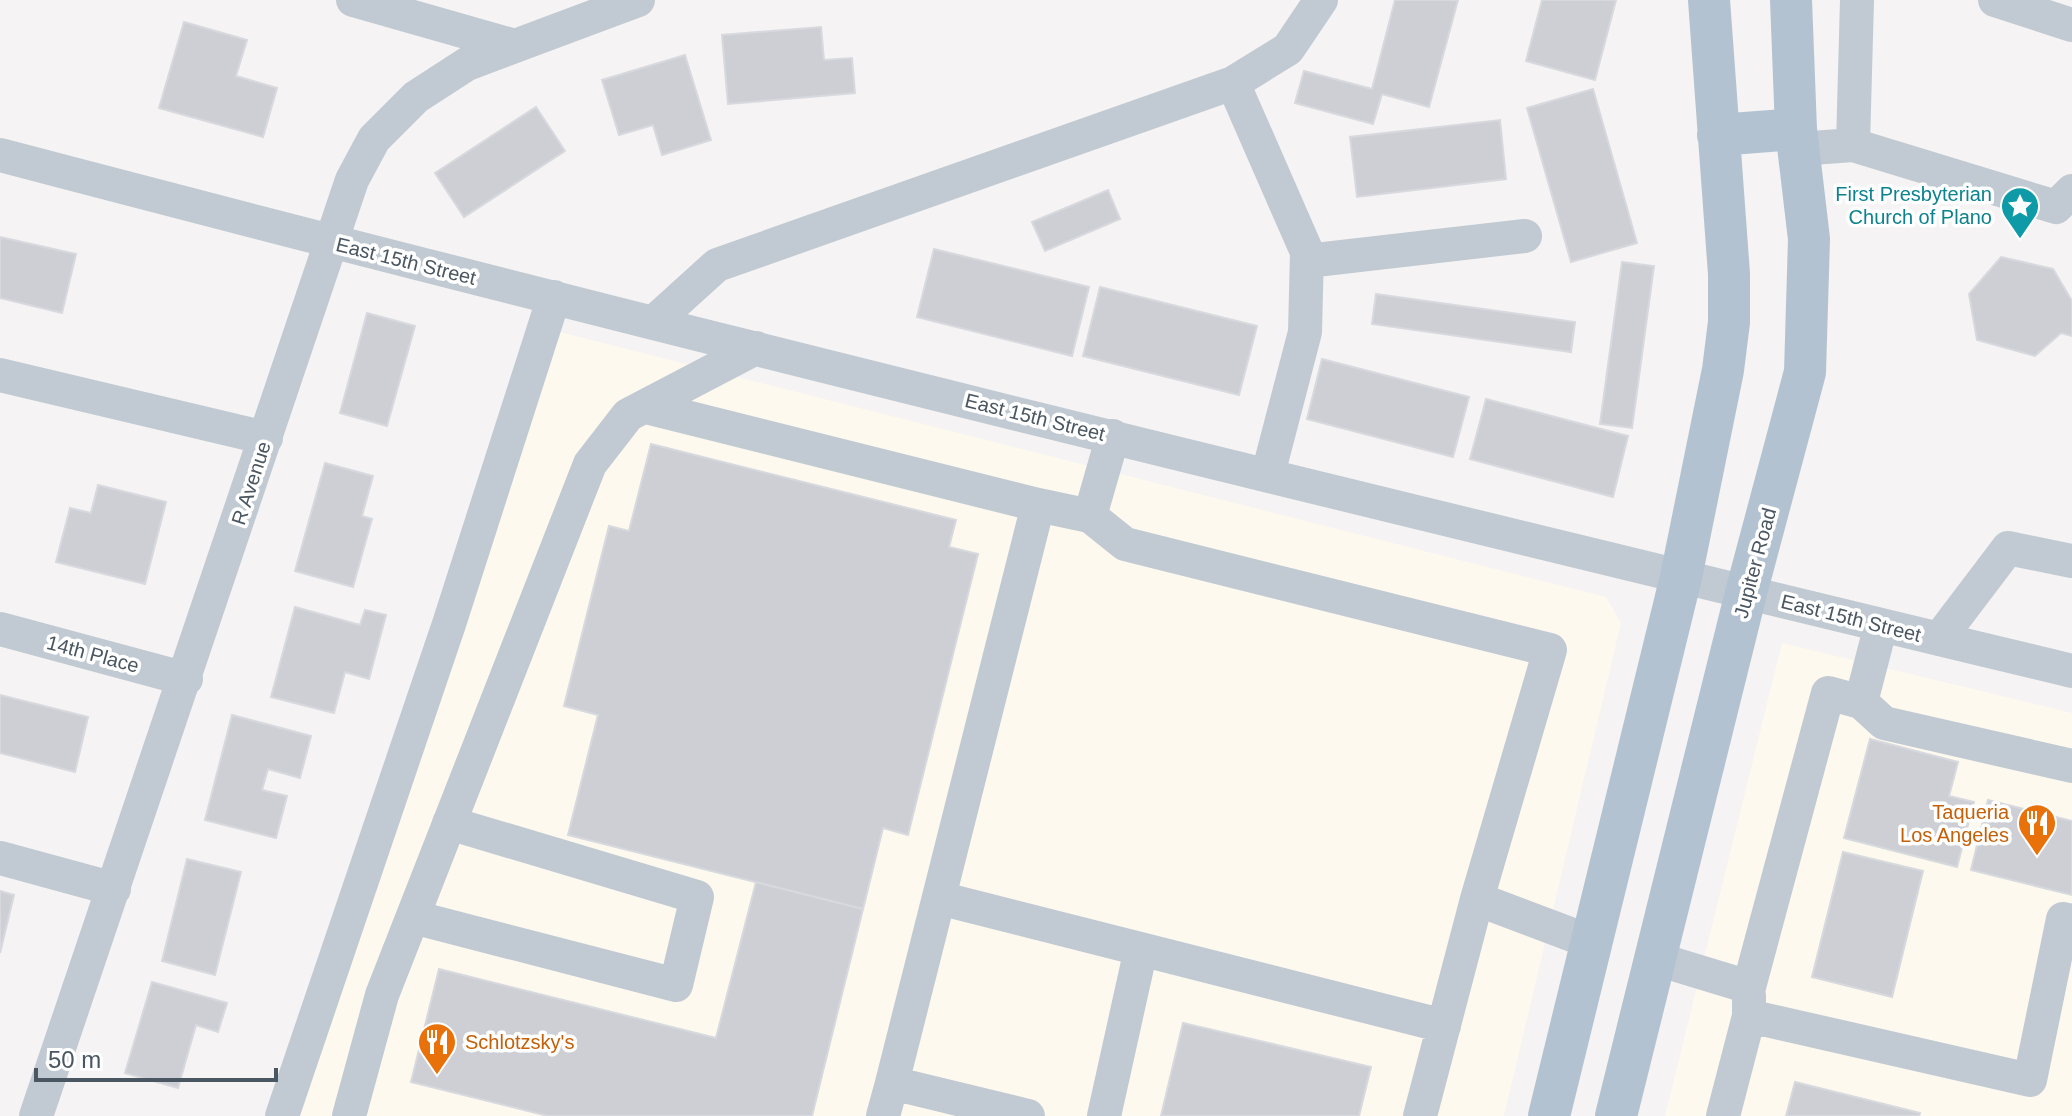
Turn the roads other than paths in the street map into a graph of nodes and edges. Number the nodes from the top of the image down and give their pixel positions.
1 (353, 0) edge
2 (638, 0) edge
3 (1321, 0) edge
4 (1709, 0) edge
5 (1791, 0) edge
6 (1857, 0) edge
7 (1995, 0) edge
8 (2072, 25) edge
9 (515, 46) junction
10 (1233, 83) junction
11 (1718, 135) junction
12 (1797, 139) junction
13 (1853, 145) junction
14 (0, 155) edge
15 (2072, 191) edge
16 (1525, 236) dead end
17 (331, 242) junction
18 (1307, 261) junction
19 (554, 297) junction
20 (654, 322) junction
21 (756, 348) junction
22 (0, 375) edge
23 (646, 407) junction
24 (1113, 436) junction
25 (266, 438) junction
26 (1268, 474) junction
27 (1038, 505) junction
28 (1090, 516) junction
29 (2072, 561) edge
30 (1681, 577) junction
31 (1746, 593) junction
32 (1881, 625) junction
33 (0, 629) edge
34 (1939, 639) junction
35 (2072, 671) edge
36 (186, 679) junction
37 (1861, 702) junction
38 (2072, 766) edge
39 (449, 823) junction
40 (0, 858) edge
41 (114, 889) junction
42 (939, 898) junction
43 (1477, 899) junction
44 (413, 917) junction
45 (2072, 921) edge
46 (1591, 942) junction
47 (1141, 949) junction
48 (1657, 959) junction
49 (1749, 1001) junction
50 (1444, 1026) junction
51 (892, 1083) junction
52 (36, 1116) edge
53 (282, 1116) edge
54 (349, 1116) edge
55 (883, 1116) edge
56 (1028, 1116) edge
57 (1104, 1116) edge
58 (1420, 1116) edge
59 (1549, 1116) edge
60 (1616, 1116) edge
61 (1723, 1116) edge

1 - 9 street
2 - 9 street, R Avenue
3 - 10 street
4 - 11 main road
5 - 12 main road, Jupiter Road
6 - 13 street
7 - 8 street
9 - 17 street, R Avenue
10 - 18 street
10 - 20 street
11 - 12 main road
11 - 30 main road
12 - 13 street
12 - 31 main road, Jupiter Road
13 - 15 street
14 - 17 street, East 15th Street
16 - 18 street
17 - 19 street, East 15th Street
17 - 25 street, R Avenue
18 - 26 street
19 - 20 street, East 15th Street
19 - 53 street
20 - 21 street, East 15th Street
21 - 23 street
21 - 24 street, East 15th Street
22 - 25 street
23 - 27 street
23 - 39 street
24 - 26 street, East 15th Street
24 - 28 street
25 - 36 street, R Avenue
26 - 30 street, East 15th Street
27 - 28 street
27 - 42 street
28 - 43 street
29 - 34 street
30 - 31 street, East 15th Street
30 - 46 main road
31 - 32 street, East 15th Street
31 - 48 main road, Jupiter Road
32 - 34 street, East 15th Street
32 - 37 street
33 - 36 street, 14th Place
34 - 35 street, East 15th Street
36 - 41 street, R Avenue
37 - 38 street
37 - 49 street
39 - 44 street
39 - 44 street
40 - 41 street
41 - 52 street, R Avenue
42 - 47 street
42 - 51 street
43 - 46 street
43 - 50 street
44 - 54 street
45 - 49 street
46 - 48 main road
46 - 59 main road
47 - 50 street
47 - 57 street
48 - 49 street
48 - 60 main road, Jupiter Road
49 - 61 street
50 - 58 street
51 - 55 street
51 - 56 street

